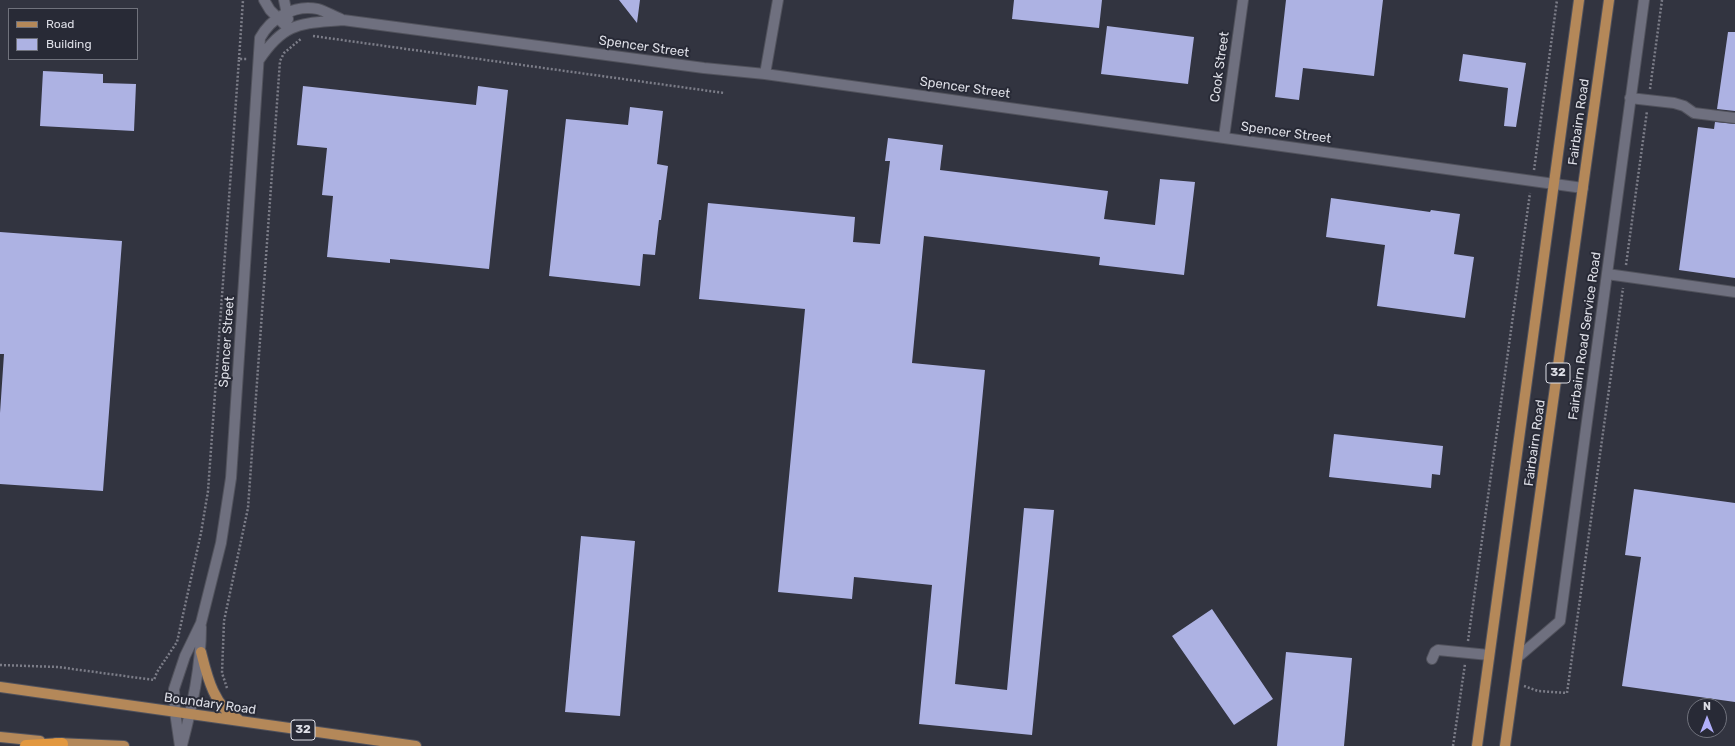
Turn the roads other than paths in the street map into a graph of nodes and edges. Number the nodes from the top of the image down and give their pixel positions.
1 (264, 0) edge
2 (284, 0) edge
3 (778, 0) edge
4 (1243, 0) edge
5 (1579, 0) edge
6 (1609, 0) edge
7 (1644, 0) edge
8 (282, 16) junction
9 (343, 20) junction
10 (289, 29) junction
11 (259, 60) junction
12 (765, 74) junction
13 (1630, 98) junction
14 (1735, 118) edge
15 (1224, 137) junction
16 (1554, 184) junction
17 (1583, 188) junction
18 (1607, 274) junction
19 (1735, 292) edge
20 (201, 623) junction
21 (201, 652) junction
22 (1489, 655) junction
23 (1518, 658) junction
24 (1432, 659) dead end
25 (0, 687) edge
26 (175, 712) junction
27 (190, 714) junction
28 (243, 722) junction
29 (0, 737) edge
30 (62, 744) junction
31 (26, 746) edge
32 (124, 746) edge
33 (181, 746) edge
34 (416, 746) edge
35 (1477, 746) edge
36 (1505, 746) edge

1 - 8 street
2 - 8 street
3 - 12 street
4 - 15 street, Cook Street
5 - 16 main road, Fairbairn Road / 32
6 - 17 main road, Fairbairn Road / 32
7 - 13 street, Fairbairn Road Service Road
8 - 9 street, Spencer Street
8 - 10 street
8 - 11 street, Spencer Street
9 - 10 street, Spencer Street
9 - 12 street, Spencer Street
10 - 11 street, Spencer Street
11 - 20 street, Spencer Street
12 - 15 street, Spencer Street
13 - 14 street
13 - 18 street, Fairbairn Road Service Road
15 - 16 street, Spencer Street
16 - 17 street, Spencer Street
16 - 22 main road, Fairbairn Road / 32
17 - 23 main road, Fairbairn Road / 32
18 - 19 street
18 - 23 street, Fairbairn Road Service Road
20 - 21 street, Spencer Street
20 - 26 street, Spencer Street
21 - 27 street, Spencer Street
21 - 28 main road
22 - 24 street
22 - 35 main road, Fairbairn Road / 32
23 - 36 main road, Fairbairn Road / 32
25 - 26 main road, Boundary Road / 32
26 - 27 main road, Boundary Road / 32
26 - 33 street, Spencer Street
27 - 28 main road, Boundary Road / 32
27 - 33 street, Spencer Street
28 - 34 main road, Boundary Road / 32
29 - 30 main road
30 - 31 highway
30 - 32 main road

